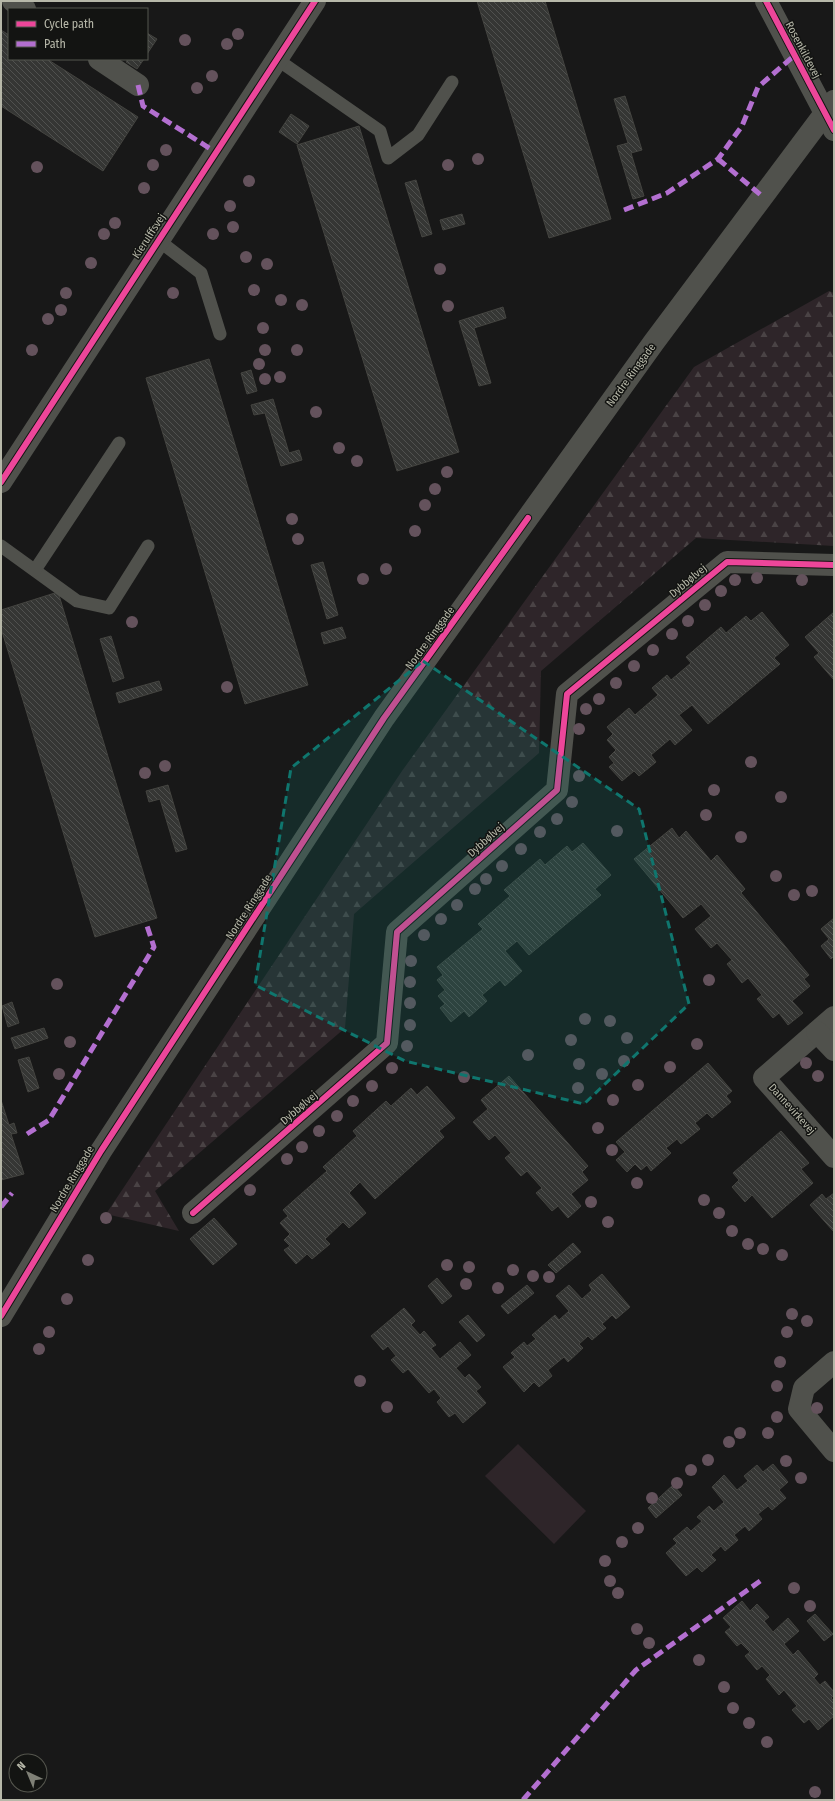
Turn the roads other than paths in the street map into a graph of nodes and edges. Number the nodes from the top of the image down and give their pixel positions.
1 (13, 1) edge
2 (315, 1) edge
3 (766, 1) edge
4 (24, 8) edge
5 (100, 60) edge
6 (278, 60) junction
7 (452, 82) dead end
8 (138, 85) dead end
9 (831, 115) edge
10 (158, 240) junction
11 (220, 334) dead end
12 (119, 443) dead end
13 (1, 482) edge
14 (1, 546) edge
15 (148, 546) dead end
16 (834, 565) edge
17 (35, 570) junction
18 (834, 1017) edge
19 (817, 1032) junction
20 (834, 1050) edge
21 (834, 1157) edge
22 (193, 1213) dead end
23 (1, 1316) edge
24 (834, 1362) edge
25 (834, 1451) edge

1 - 4 street
2 - 6 street, Kierulffsvej
3 - 9 street, Rosenkildevej
5 - 8 street
6 - 7 lane
6 - 10 street, Kierulffsvej
9 - 23 street, Nordre Ringgade
10 - 11 lane, Kierulffsvej
10 - 13 street, Kierulffsvej
12 - 17 lane
14 - 17 lane
15 - 17 lane
16 - 22 street, Dybbølvej
18 - 19 street, Dannevirkevej
19 - 20 street
19 - 21 street, Dannevirkevej
24 - 25 street

